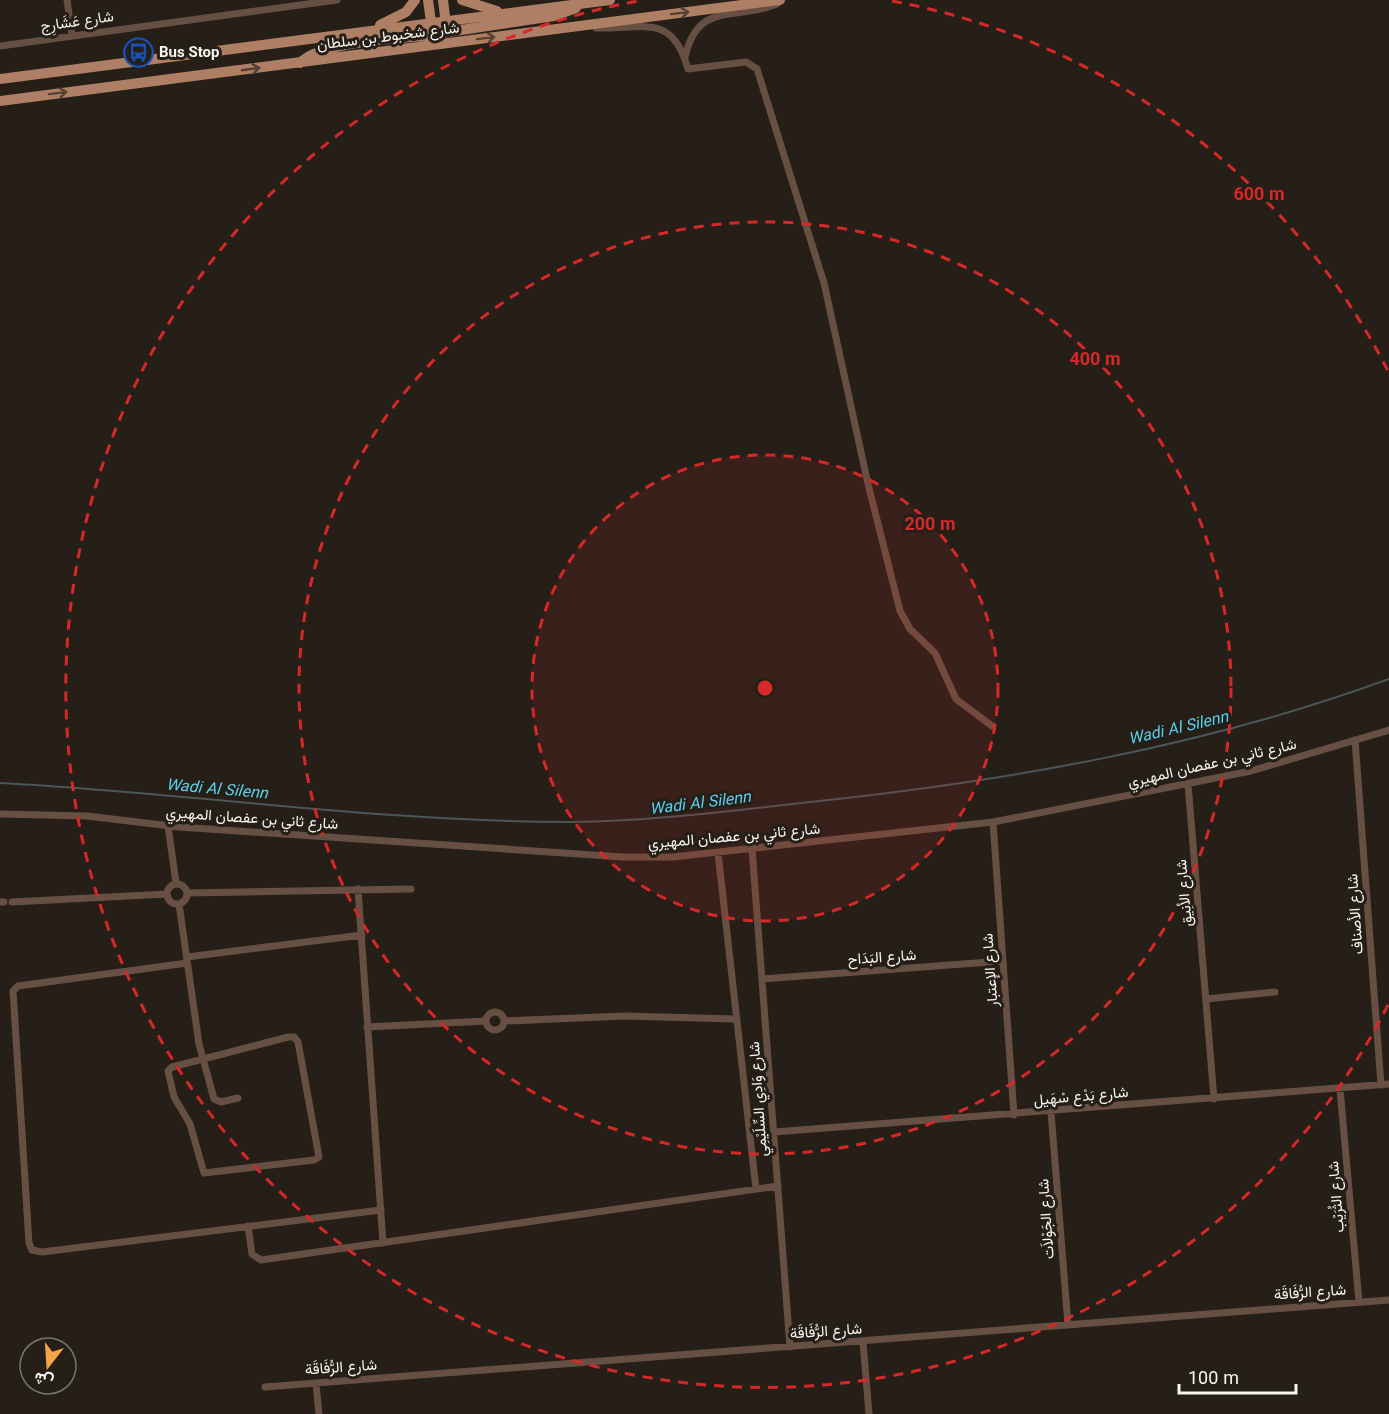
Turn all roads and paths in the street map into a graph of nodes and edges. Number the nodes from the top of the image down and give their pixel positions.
1 (67, 0) edge
2 (337, 0) edge
3 (415, 0) edge
4 (428, 0) edge
5 (443, 0) edge
6 (462, 0) edge
7 (610, 0) edge
8 (782, 0) edge
9 (580, 4) junction
10 (506, 13) junction
11 (446, 26) junction
12 (580, 26) junction
13 (363, 32) junction
14 (432, 34) junction
15 (72, 35) junction
16 (448, 43) junction
17 (0, 46) edge
18 (685, 57) junction
19 (0, 79) edge
20 (0, 101) edge
21 (992, 726) dead end
22 (1389, 730) edge
23 (1355, 740) junction
24 (1188, 784) junction
25 (0, 814) edge
26 (993, 822) junction
27 (168, 826) junction
28 (752, 849) junction
29 (718, 853) junction
30 (176, 883) junction
31 (358, 889) junction
32 (411, 889) dead end
33 (188, 893) junction
34 (167, 894) junction
35 (5, 902) edge
36 (179, 904) junction
37 (362, 935) junction
38 (187, 960) junction
39 (1003, 961) junction
40 (762, 979) junction
41 (1275, 992) dead end
42 (1206, 999) junction
43 (734, 1018) junction
44 (486, 1021) junction
45 (505, 1021) junction
46 (367, 1027) junction
47 (202, 1059) junction
48 (1385, 1085) edge
49 (1340, 1089) junction
50 (238, 1098) dead end
51 (1214, 1099) junction
52 (1052, 1112) junction
53 (1014, 1115) junction
54 (774, 1132) junction
55 (778, 1186) junction
56 (756, 1189) junction
57 (381, 1210) junction
58 (248, 1226) junction
59 (383, 1243) junction
60 (1389, 1300) edge
61 (1359, 1302) junction
62 (1068, 1325) junction
63 (863, 1342) junction
64 (790, 1347) junction
65 (316, 1383) junction
66 (265, 1387) dead end
67 (319, 1414) edge
68 (869, 1414) edge

1 - 15 street
2 - 15 street, شارع عَشَارِج
3 - 13 main road
4 - 14 main road
5 - 11 main road
6 - 10 main road
7 - 9 main road, شارع شخبوط بن سلطان
12 -> 8 main road, شارع شخبوط بن سلطان
8 - 18 street
9 - 10 main road, شارع شخبوط بن سلطان
9 - 11 main road
10 - 11 main road, شارع شخبوط بن سلطان
11 - 14 main road, شارع شخبوط بن سلطان
11 - 14 main road
11 - 16 main road
16 -> 12 main road, شارع شخبوط بن سلطان
12 - 18 street
13 - 14 main road, شارع شخبوط بن سلطان
13 - 19 main road, شارع شخبوط بن سلطان
14 - 16 main road, شارع شخبوط بن سلطان
20 -> 14 main road, شارع شخبوط بن سلطان
15 - 17 street, شارع عَشَارِج
18 - 21 street
22 - 23 street, شارع ثاني بن عفصان المهيري
23 - 24 street, شارع ثاني بن عفصان المهيري
23 - 48 street, شارع الأصناف
24 - 26 street, شارع ثاني بن عفصان المهيري
24 - 42 street, شارع الأنِيق
25 - 27 street, شارع ثاني بن عفصان المهيري
26 - 28 street, شارع ثاني بن عفصان المهيري
26 - 39 street, شارع الإعتبار
27 - 29 street, شارع ثاني بن عفصان المهيري
27 - 30 street
28 - 29 street, شارع ثاني بن عفصان المهيري
28 - 40 street, شارع وَادِي السِّلَيْمِي
29 - 43 street
30 - 33 street
30 - 34 street
31 - 32 street
31 - 33 street
31 - 37 street
33 - 36 street
34 - 35 street
34 - 36 street
36 - 38 street
37 - 38 street
37 - 46 street
38 - 47 street
38 - 58 street
39 - 40 street, شارع البَدَاح
39 - 53 street, شارع الإعتبار
40 - 54 street, شارع وَادِي السِّلَيْمِي
41 - 42 street
42 - 51 street, شارع الأنِيق
43 - 45 street
43 - 56 street
44 - 45 street
44 - 45 street
44 - 46 street
46 - 57 street
47 - 47 street
47 - 50 street
48 - 49 street, شارع بَدْع سْهَيل
49 - 51 street, شارع بَدْع سْهَيل
49 - 61 street, شارع الثُرَيْب
51 - 52 street, شارع بَدْع سْهَيل
52 - 53 street, شارع بَدْع سْهَيل
52 - 62 street, شارع الجَوْلاَت
53 - 54 street, شارع بَدْع سْهَيل
54 - 55 street, شارع وَادِي السِّلَيْمِي
55 - 56 street
55 - 64 street, شارع وَادِي السِّلَيْمِي
56 - 59 street
57 - 58 street
57 - 59 street
58 - 59 street
60 - 61 street, شارع الرُّفَاقَة
61 - 62 street, شارع الرُّفَاقَة
62 - 63 street, شارع الرُّفَاقَة
63 - 64 street, شارع الرُّفَاقَة
63 - 68 street
64 - 65 street, شارع الرُّفَاقَة
65 - 66 street, شارع الرُّفَاقَة
65 - 67 street

